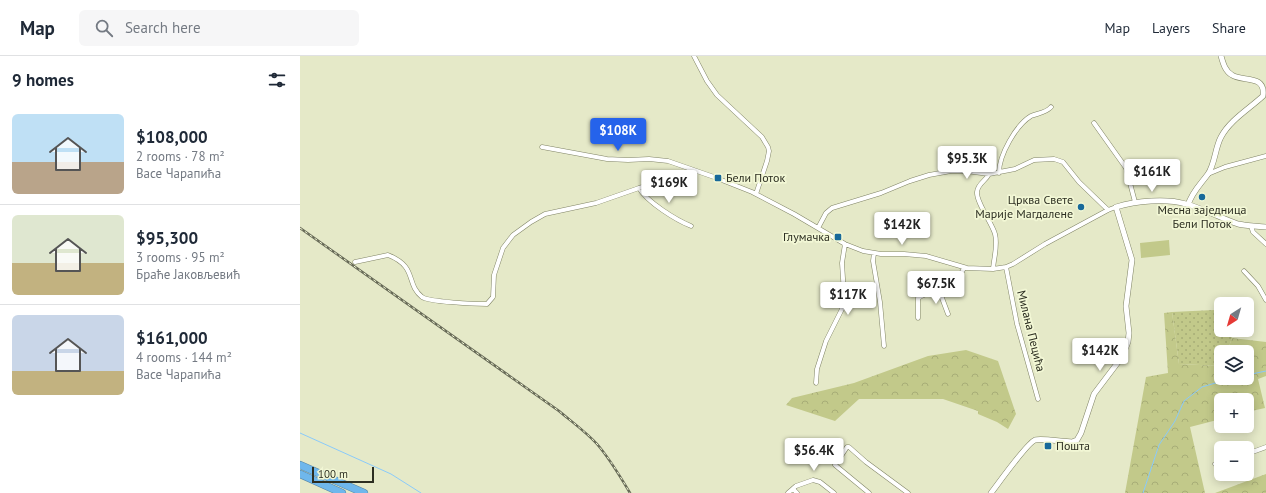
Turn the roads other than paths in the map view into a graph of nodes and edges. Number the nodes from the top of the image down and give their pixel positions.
1 (694, 56) edge
2 (1221, 56) edge
3 (1265, 89) edge
4 (1051, 107) dead end
5 (1094, 123) dead end
6 (542, 147) dead end
7 (1266, 156) edge
8 (1213, 164) junction
9 (1225, 167) junction
10 (690, 169) junction
11 (999, 172) junction
12 (989, 174) junction
13 (1208, 174) junction
14 (639, 188) junction
15 (756, 194) junction
16 (1135, 202) junction
17 (1188, 204) junction
18 (1116, 207) junction
19 (1108, 210) junction
20 (691, 226) dead end
21 (1251, 226) junction
22 (1266, 226) edge
23 (818, 228) junction
24 (845, 244) junction
25 (1266, 244) edge
26 (874, 253) junction
27 (355, 262) dead end
28 (1006, 267) junction
29 (964, 268) junction
30 (993, 268) junction
31 (1244, 271) dead end
32 (939, 290) junction
33 (1266, 300) edge
34 (948, 314) dead end
35 (918, 318) dead end
36 (884, 346) dead end
37 (816, 383) dead end
38 (1038, 399) dead end
39 (1266, 447) edge
40 (1254, 451) edge
41 (300, 465) edge
42 (300, 474) edge
43 (793, 489) junction
44 (342, 493) edge
45 (364, 493) edge
46 (788, 493) edge
47 (798, 493) edge
48 (834, 493) edge
49 (869, 493) edge
50 (908, 493) edge
51 (991, 493) edge

1 - 15 street
2 - 3 street
3 - 8 street
4 - 11 street
5 - 16 street
6 - 10 street
7 - 9 street
8 - 9 street
8 - 13 street
9 - 13 street
10 - 14 street
10 - 15 street
11 - 12 street
11 - 19 street
12 - 23 street
12 - 30 street
13 - 17 street
14 - 20 street
14 - 27 street
15 - 23 street
16 - 17 street
16 - 18 street
17 - 21 street
18 - 19 street
18 - 51 street
19 - 28 street
21 - 22 street
21 - 25 street
23 - 24 street
24 - 26 street
24 - 37 street
26 - 29 street
26 - 36 street
28 - 30 street
28 - 38 street, Милана Пецића
29 - 30 street
29 - 32 street
31 - 33 street
32 - 34 street
32 - 35 street
39 - 40 street
41 - 45 highway
42 - 44 highway
43 - 46 street
43 - 47 street
43 - 48 street
49 - 50 street

